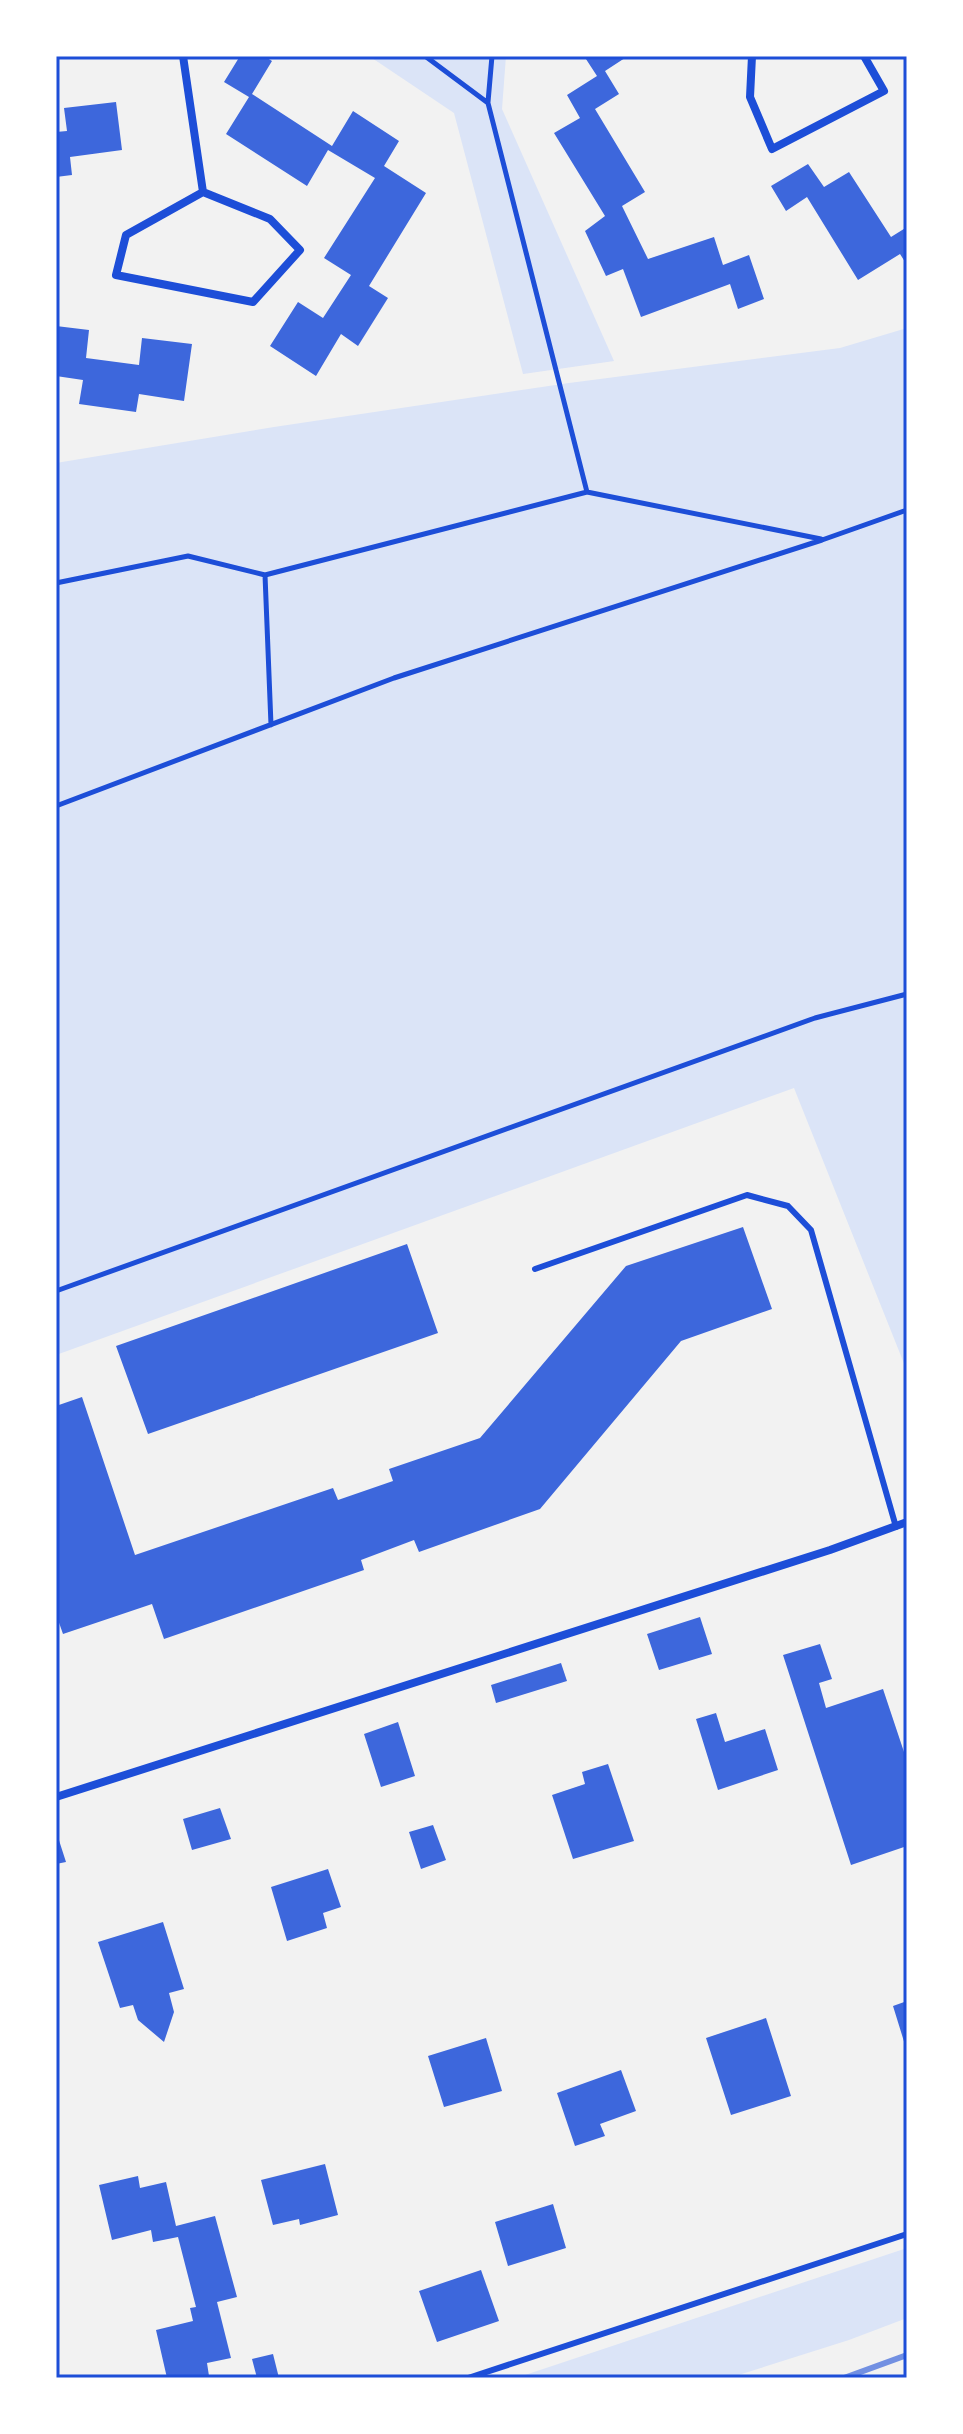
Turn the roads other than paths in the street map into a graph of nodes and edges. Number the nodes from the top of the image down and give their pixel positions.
1 (183, 56) edge
2 (752, 56) edge
3 (864, 56) edge
4 (203, 192) junction
5 (535, 1269) dead end
6 (907, 1522) edge
7 (896, 1527) junction
8 (56, 1797) edge
9 (907, 2234) edge
10 (468, 2378) edge

1 - 4 street
2 - 3 street
4 - 4 street
5 - 7 lane
6 - 7 street
7 - 8 street
9 - 10 lane

